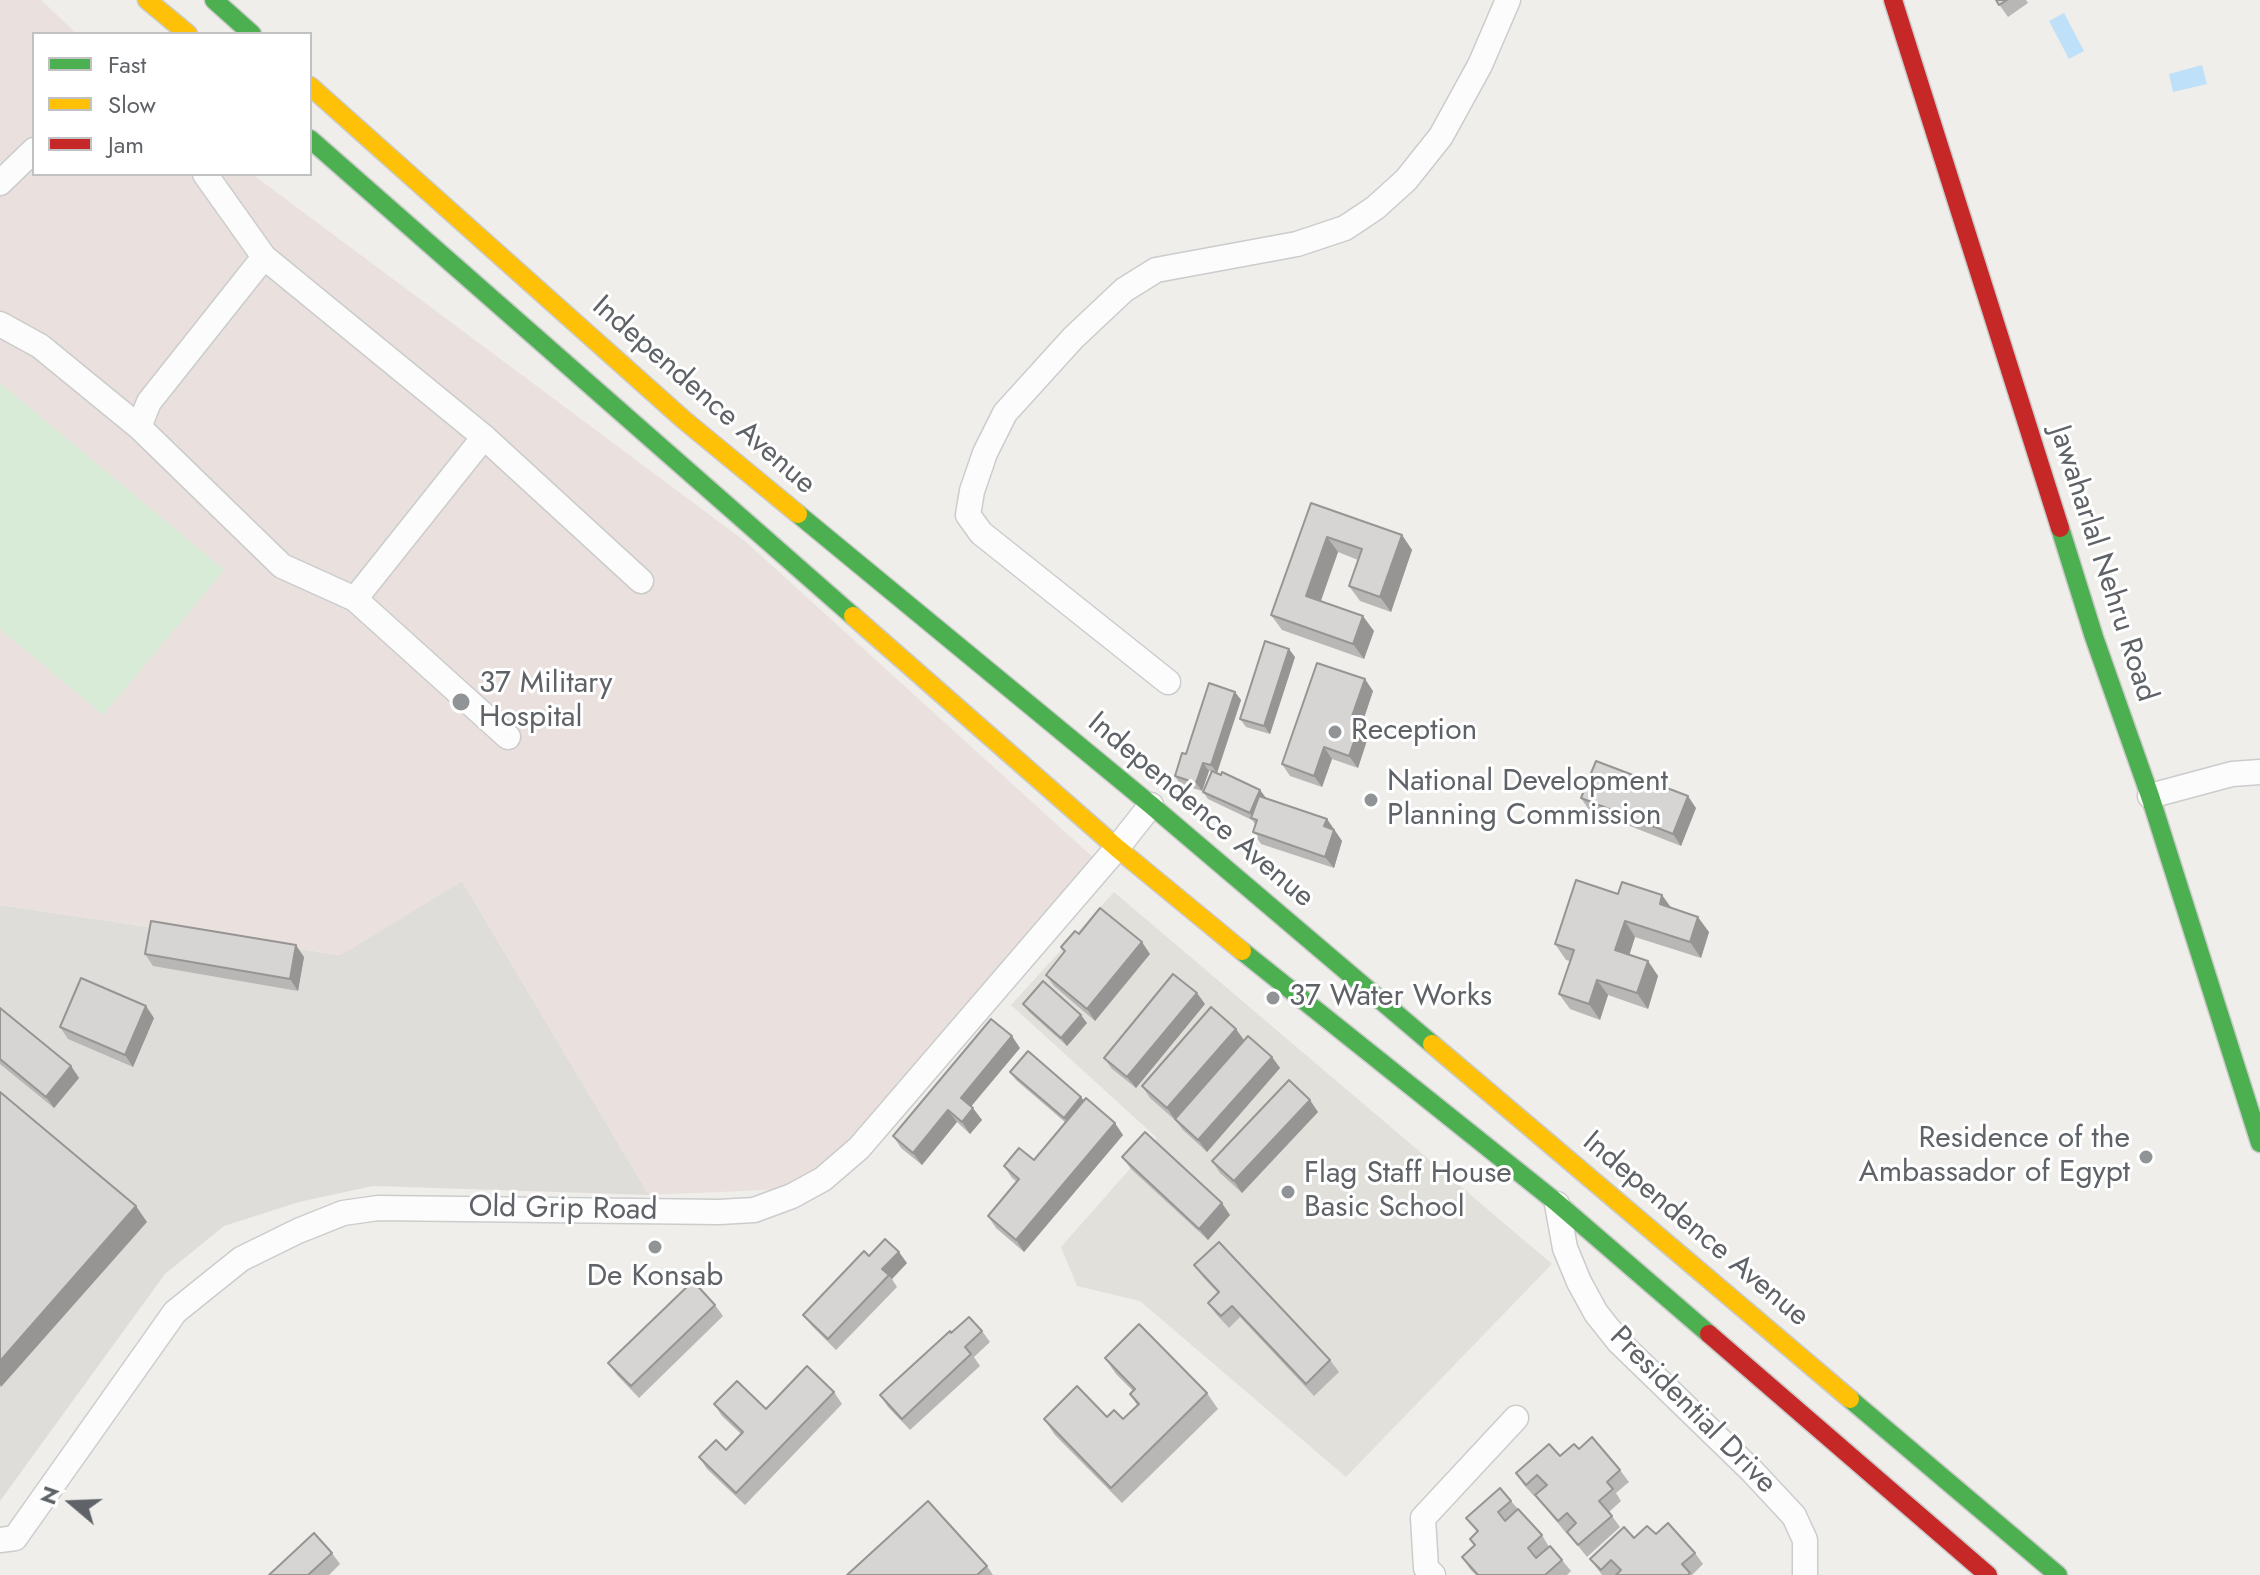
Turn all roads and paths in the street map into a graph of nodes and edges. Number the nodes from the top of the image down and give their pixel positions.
1 (147, 0) edge
2 (214, 0) edge
3 (1508, 0) edge
4 (1893, 0) edge
5 (186, 32) edge
6 (250, 32) edge
7 (312, 88) edge
8 (312, 141) edge
9 (32, 152) edge
10 (206, 176) edge
11 (0, 183) edge
12 (264, 257) junction
13 (0, 324) edge
14 (139, 427) junction
15 (484, 437) junction
16 (641, 581) dead end
17 (355, 599) junction
18 (1168, 682) dead end
19 (508, 737) dead end
20 (2260, 772) edge
21 (2150, 796) junction
22 (1151, 805) junction
23 (1117, 848) junction
24 (2260, 1143) edge
25 (1556, 1202) junction
26 (1516, 1418) dead end
27 (7, 1539) edge
28 (0, 1560) edge
29 (1433, 1575) edge
30 (1805, 1575) edge
31 (1988, 1575) edge
32 (2058, 1575) edge

1 - 5 main road
2 - 6 main road
3 - 18 street
4 - 21 main road, Jawaharlal Nehru Road
7 - 22 main road, Independence Avenue
8 - 23 main road
9 - 11 street
10 - 12 street
12 - 14 street
12 - 15 street
13 - 14 street
14 - 17 street
15 - 16 street
15 - 17 street
17 - 19 street
20 - 21 street
21 - 24 main road, Jawaharlal Nehru Road
22 - 23 street, Old Grip Road
22 - 32 main road, Independence Avenue
23 - 25 main road
23 - 27 street, Old Grip Road
25 - 30 street, Presidential Drive
25 - 31 main road
26 - 29 street
27 - 28 street, Old Grip Road

